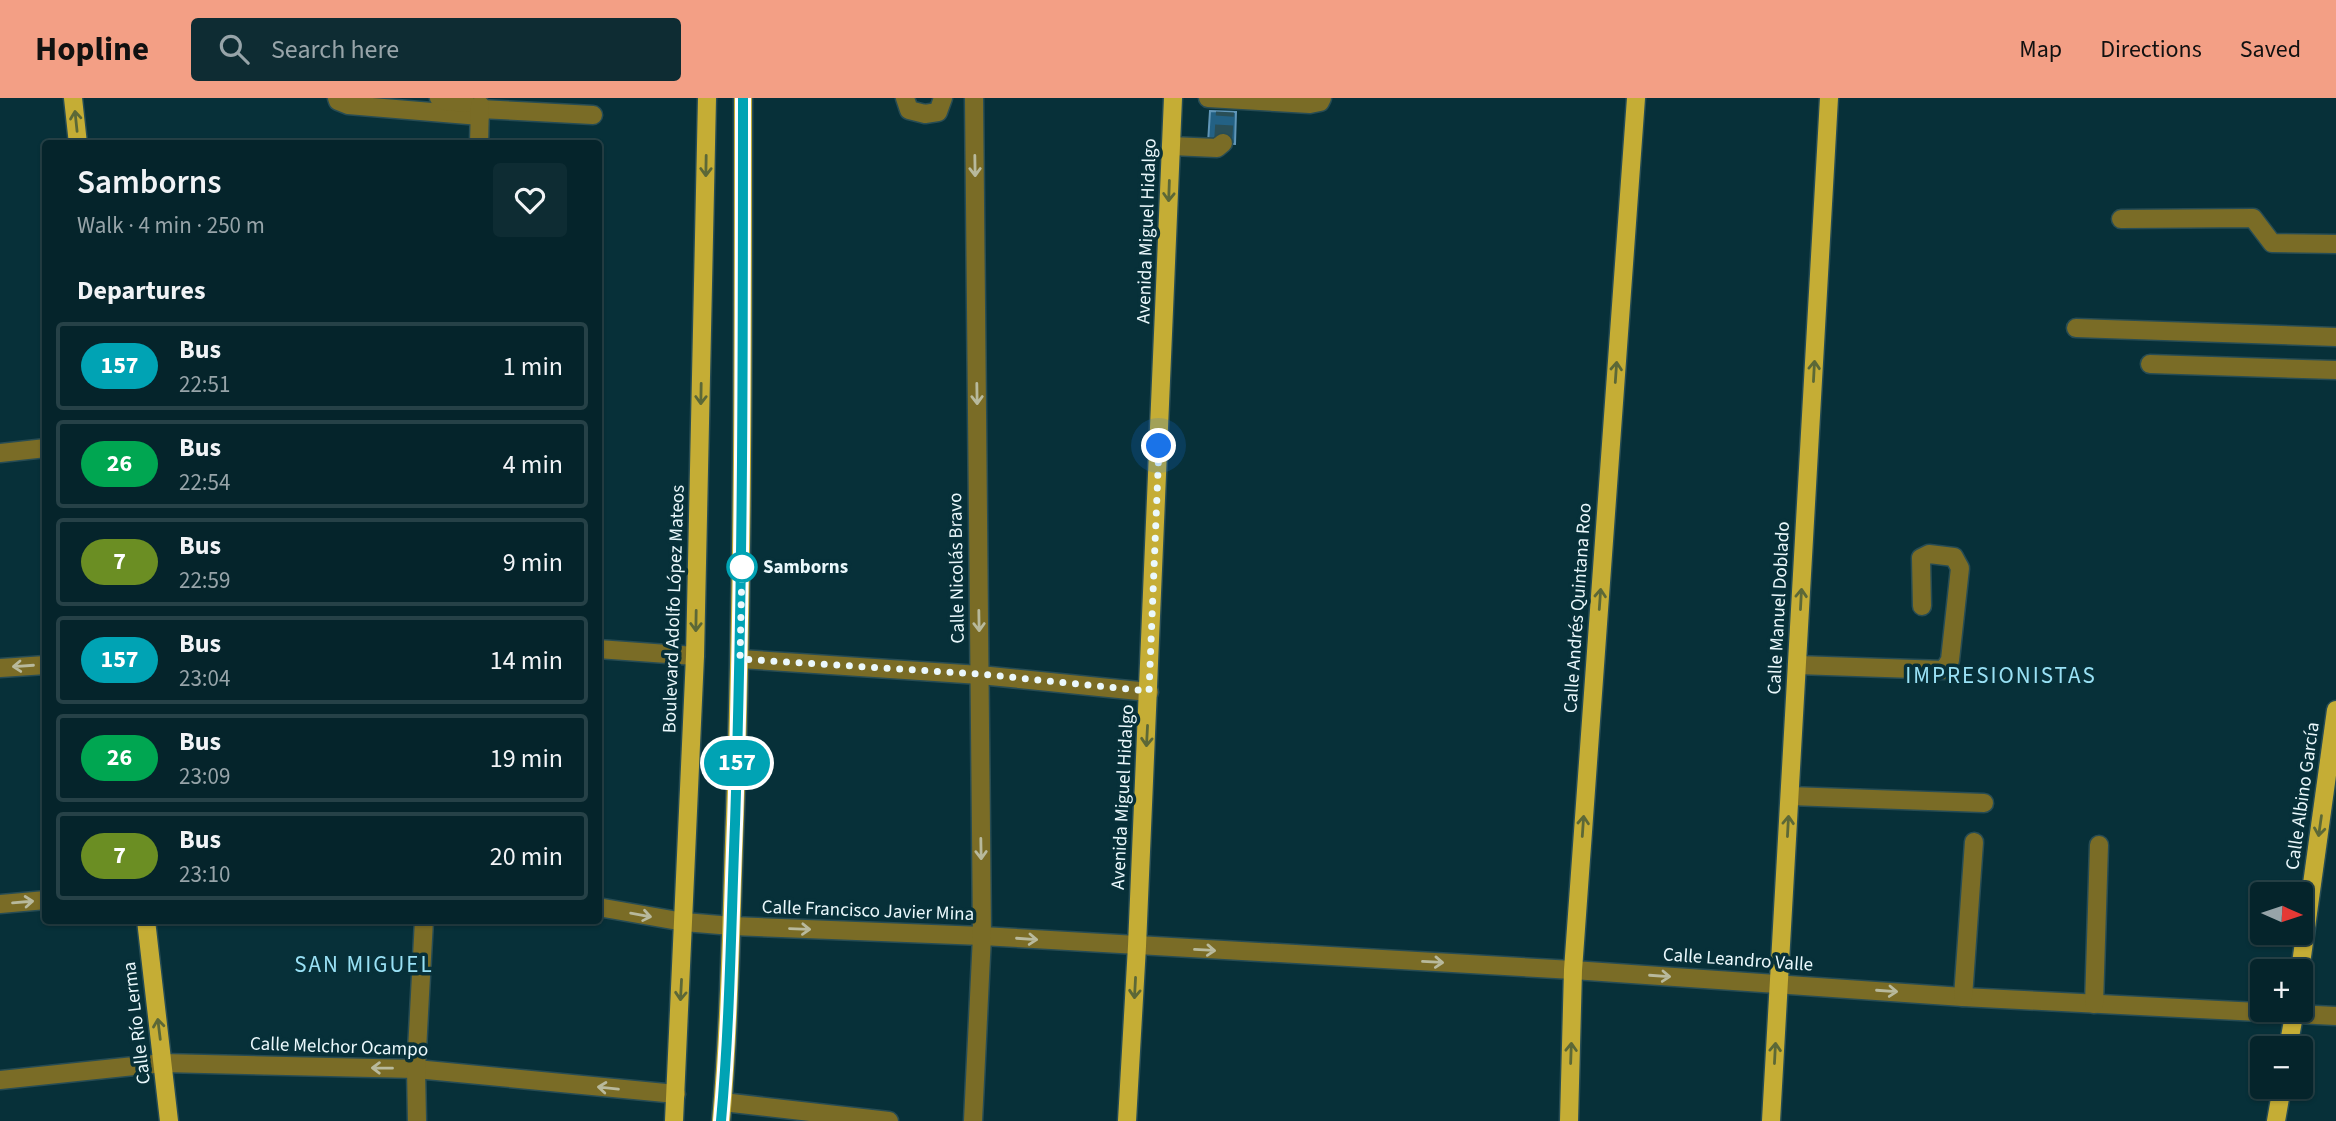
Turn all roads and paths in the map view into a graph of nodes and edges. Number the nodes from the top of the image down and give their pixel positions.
1 (73, 98) edge
2 (337, 98) edge
3 (707, 98) edge
4 (743, 98) edge
5 (905, 98) edge
6 (943, 98) edge
7 (974, 98) edge
8 (1173, 98) edge
9 (1322, 98) edge
10 (1636, 98) edge
11 (1829, 98) edge
12 (1265, 100) edge
13 (1219, 103) edge
14 (450, 105) edge
15 (480, 107) edge
16 (593, 114) dead end
17 (78, 140) edge
18 (479, 140) edge
19 (1223, 144) dead end
20 (1171, 146) junction
21 (2121, 219) dead end
22 (2336, 244) edge
23 (2076, 328) dead end
24 (2336, 337) edge
25 (2150, 365) dead end
26 (2336, 370) edge
27 (42, 448) edge
28 (0, 453) edge
29 (1922, 606) dead end
30 (602, 649) edge
31 (695, 656) junction
32 (740, 659) junction
33 (42, 665) edge
34 (1797, 665) junction
35 (0, 668) edge
36 (979, 674) junction
37 (1149, 691) junction
38 (2336, 710) edge
39 (1790, 796) junction
40 (1984, 803) dead end
41 (1974, 842) dead end
42 (2099, 845) dead end
43 (42, 900) edge
44 (0, 904) edge
45 (602, 908) edge
46 (684, 922) junction
47 (146, 924) edge
48 (424, 924) edge
49 (732, 926) junction
50 (982, 936) junction
51 (1137, 946) junction
52 (2302, 959) edge
53 (1573, 970) junction
54 (1779, 984) junction
55 (1963, 997) junction
56 (2094, 1004) junction
57 (2250, 1010) edge
58 (2313, 1014) edge
59 (2336, 1016) edge
60 (163, 1063) junction
61 (416, 1069) junction
62 (0, 1080) edge
63 (676, 1094) junction
64 (2280, 1099) edge
65 (723, 1102) junction
66 (169, 1121) edge
67 (417, 1121) edge
68 (674, 1121) edge
69 (721, 1121) edge
70 (889, 1121) edge
71 (973, 1121) edge
72 (1127, 1121) edge
73 (1569, 1121) edge
74 (1771, 1121) edge
75 (2276, 1121) edge

17 -> 1 main road
2 - 14 street
3 -> 31 main road, Boulevard Adolfo López Mateos
4 - 32 main road
5 - 6 street
7 -> 36 street, Calle Nicolás Bravo
8 - 20 main road, Avenida Miguel Hidalgo
9 - 12 street
53 -> 10 main road, Calle Andrés Quintana Roo
34 -> 11 main road, Calle Manuel Doblado
12 - 13 street
14 - 15 street
15 - 16 street
15 - 18 street
19 - 20 street
20 -> 37 main road, Avenida Miguel Hidalgo
21 - 22 street
23 - 24 street
25 - 26 street
27 - 28 street
29 - 34 street
30 - 31 street
31 - 46 main road, Boulevard Adolfo López Mateos
32 - 36 street
32 - 49 main road
33 -> 35 street
34 - 39 main road, Calle Manuel Doblado
36 - 37 street
36 -> 50 street, Calle Nicolás Bravo
37 -> 51 main road, Avenida Miguel Hidalgo
38 -> 52 main road, Calle Albino García
39 - 40 street
54 -> 39 main road, Calle Manuel Doblado
41 - 55 street
42 - 56 street
44 -> 43 street
45 -> 46 street, Calle Francisco Javier Mina
46 - 49 street, Calle Francisco Javier Mina
46 -> 63 main road, Boulevard Adolfo López Mateos
60 -> 47 main road, Calle Río Lerma
48 - 61 street
49 -> 50 street, Calle Francisco Javier Mina
49 - 65 main road
50 -> 51 street, Calle Francisco Javier Mina
50 - 71 street, Calle Nicolás Bravo
51 -> 53 street, Calle Leandro Valle
51 -> 72 main road, Avenida Miguel Hidalgo
53 -> 54 street, Calle Leandro Valle
73 -> 53 main road, Calle Andrés Quintana Roo
54 -> 55 street, Calle Leandro Valle
74 -> 54 main road, Calle Manuel Doblado
55 - 56 street, Calle Leandro Valle
56 - 57 street, Calle Leandro Valle
58 - 59 street, Calle Leandro Valle
61 -> 60 street, Calle Melchor Ocampo
60 - 62 street, Calle Melchor Ocampo
60 - 66 main road, Calle Río Lerma
63 -> 61 street, Calle Melchor Ocampo
61 - 67 street
63 - 68 main road, Boulevard Adolfo López Mateos
64 - 75 main road
65 - 69 main road
65 - 70 street

